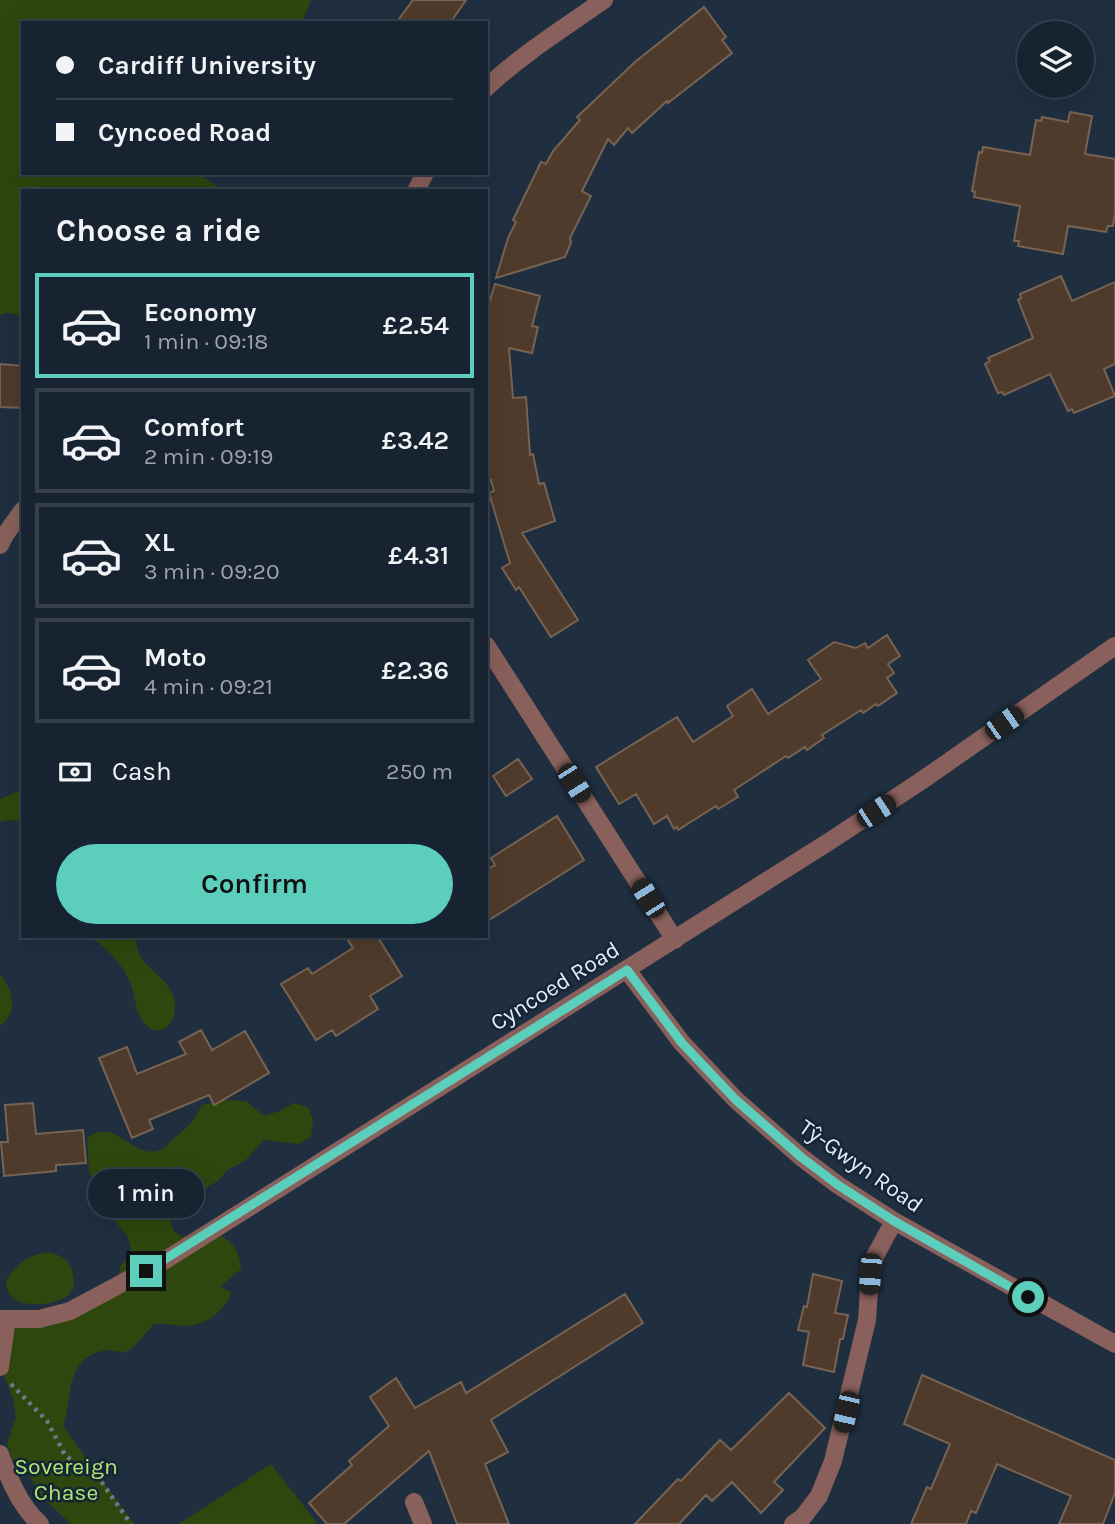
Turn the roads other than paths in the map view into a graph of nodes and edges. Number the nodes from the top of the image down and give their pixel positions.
1 (604, 0) edge
2 (488, 86) edge
3 (21, 513) edge
4 (0, 545) edge
5 (1115, 646) edge
6 (488, 648) edge
7 (675, 940) junction
8 (627, 970) junction
9 (894, 1221) junction
10 (3, 1319) edge
11 (1115, 1344) edge
12 (5, 1375) edge
13 (0, 1454) edge
14 (414, 1502) dead end
15 (40, 1524) edge
16 (422, 1524) edge
17 (793, 1524) edge

1 - 2 street
3 - 4 street
5 - 7 street, Cyncoed Road
6 - 7 street
7 - 8 street, Cyncoed Road
8 - 9 street, Tŷ-Gwyn Road
8 - 10 street, Cyncoed Road
9 - 11 street, Tŷ-Gwyn Road
9 - 17 street
10 - 12 street
13 - 15 street
14 - 16 street

